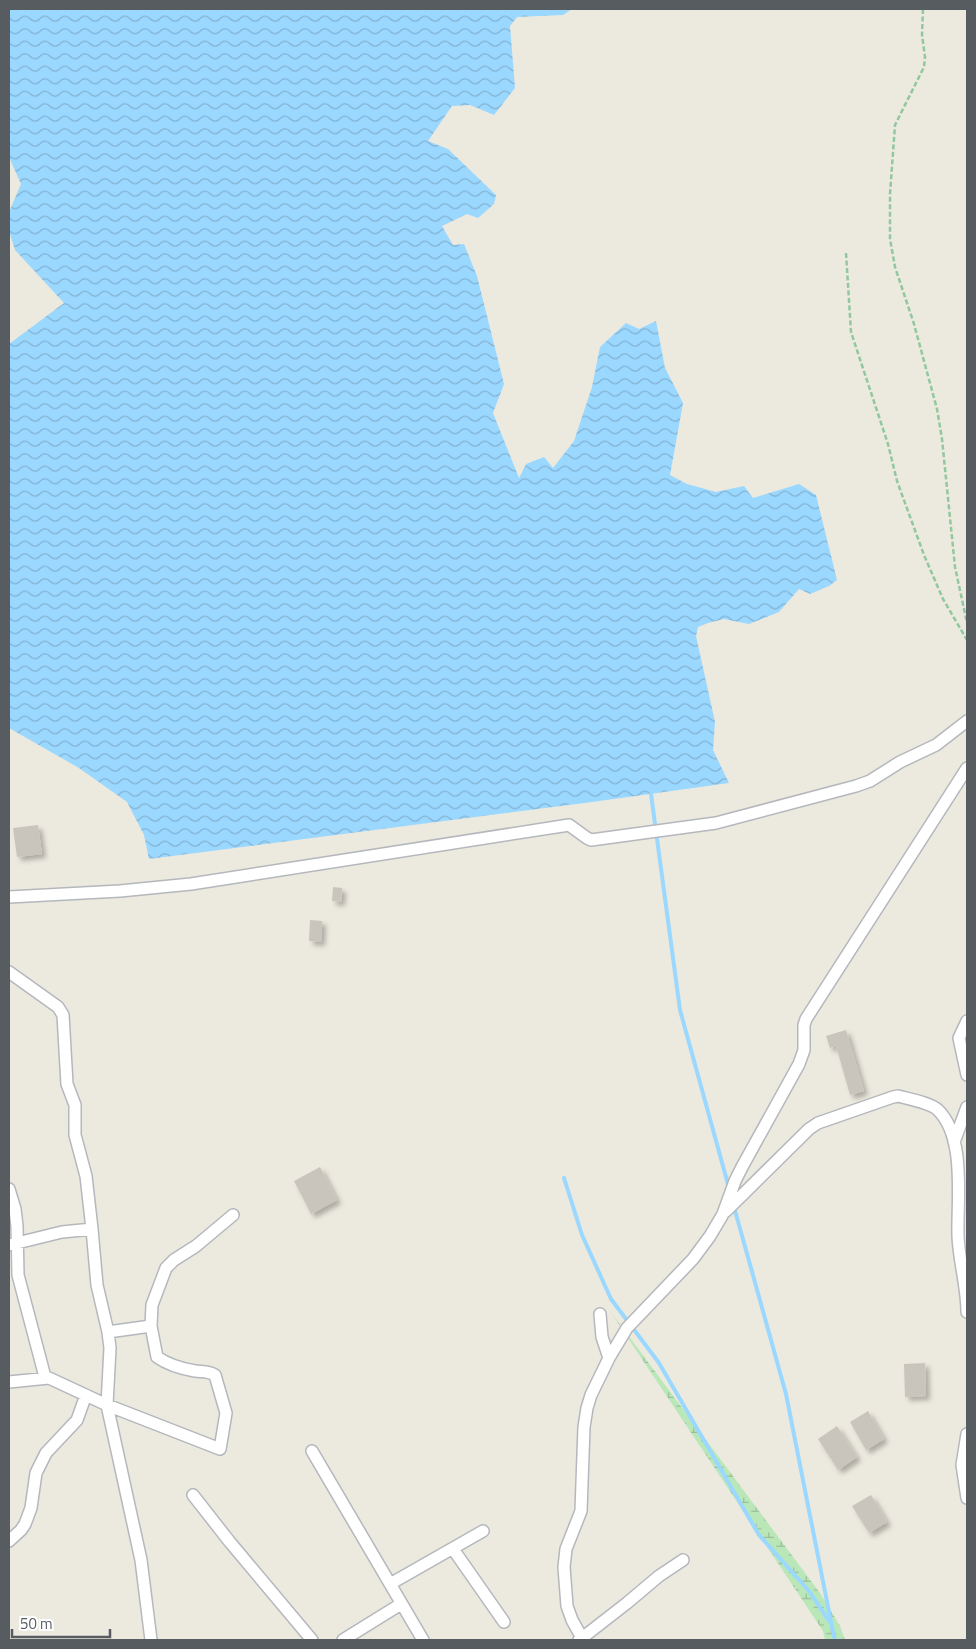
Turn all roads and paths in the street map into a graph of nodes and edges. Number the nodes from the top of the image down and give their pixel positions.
1 (923, 9) edge
2 (846, 253) dead end
3 (967, 623) edge
4 (967, 640) edge
5 (967, 720) edge
6 (967, 768) edge
7 (9, 897) edge
8 (9, 972) edge
9 (967, 1021) edge
10 (967, 1075) edge
11 (967, 1107) edge
12 (954, 1142) junction
13 (9, 1189) edge
14 (723, 1214) junction
15 (233, 1215) dead end
16 (92, 1229) junction
17 (13, 1244) edge
18 (967, 1312) edge
19 (600, 1314) dead end
20 (151, 1326) junction
21 (108, 1332) junction
22 (609, 1358) junction
23 (45, 1377) junction
24 (9, 1382) edge
25 (86, 1395) junction
26 (107, 1405) junction
27 (967, 1434) edge
28 (312, 1451) dead end
29 (193, 1495) dead end
30 (967, 1498) edge
31 (483, 1531) dead end
32 (9, 1541) edge
33 (453, 1548) junction
34 (683, 1560) dead end
35 (390, 1584) junction
36 (401, 1604) junction
37 (504, 1622) dead end
38 (580, 1639) edge
39 (151, 1640) edge
40 (312, 1640) edge
41 (343, 1640) edge
42 (422, 1640) edge

1 - 3 path
2 - 4 path
5 - 7 street
6 - 14 street
8 - 16 street
9 - 10 street
11 - 12 street
12 - 14 street
12 - 18 street
13 - 17 street
14 - 22 street
15 - 20 street
16 - 17 street
16 - 21 street
17 - 23 street
19 - 22 street
20 - 21 street
20 - 26 street
21 - 26 street
22 - 38 street
23 - 24 street
23 - 25 street
25 - 26 street
25 - 32 street
26 - 39 street
27 - 30 street
28 - 35 street
29 - 40 street
31 - 33 street
33 - 35 street
33 - 37 street
34 - 38 street
35 - 36 street
36 - 41 street
36 - 42 street

